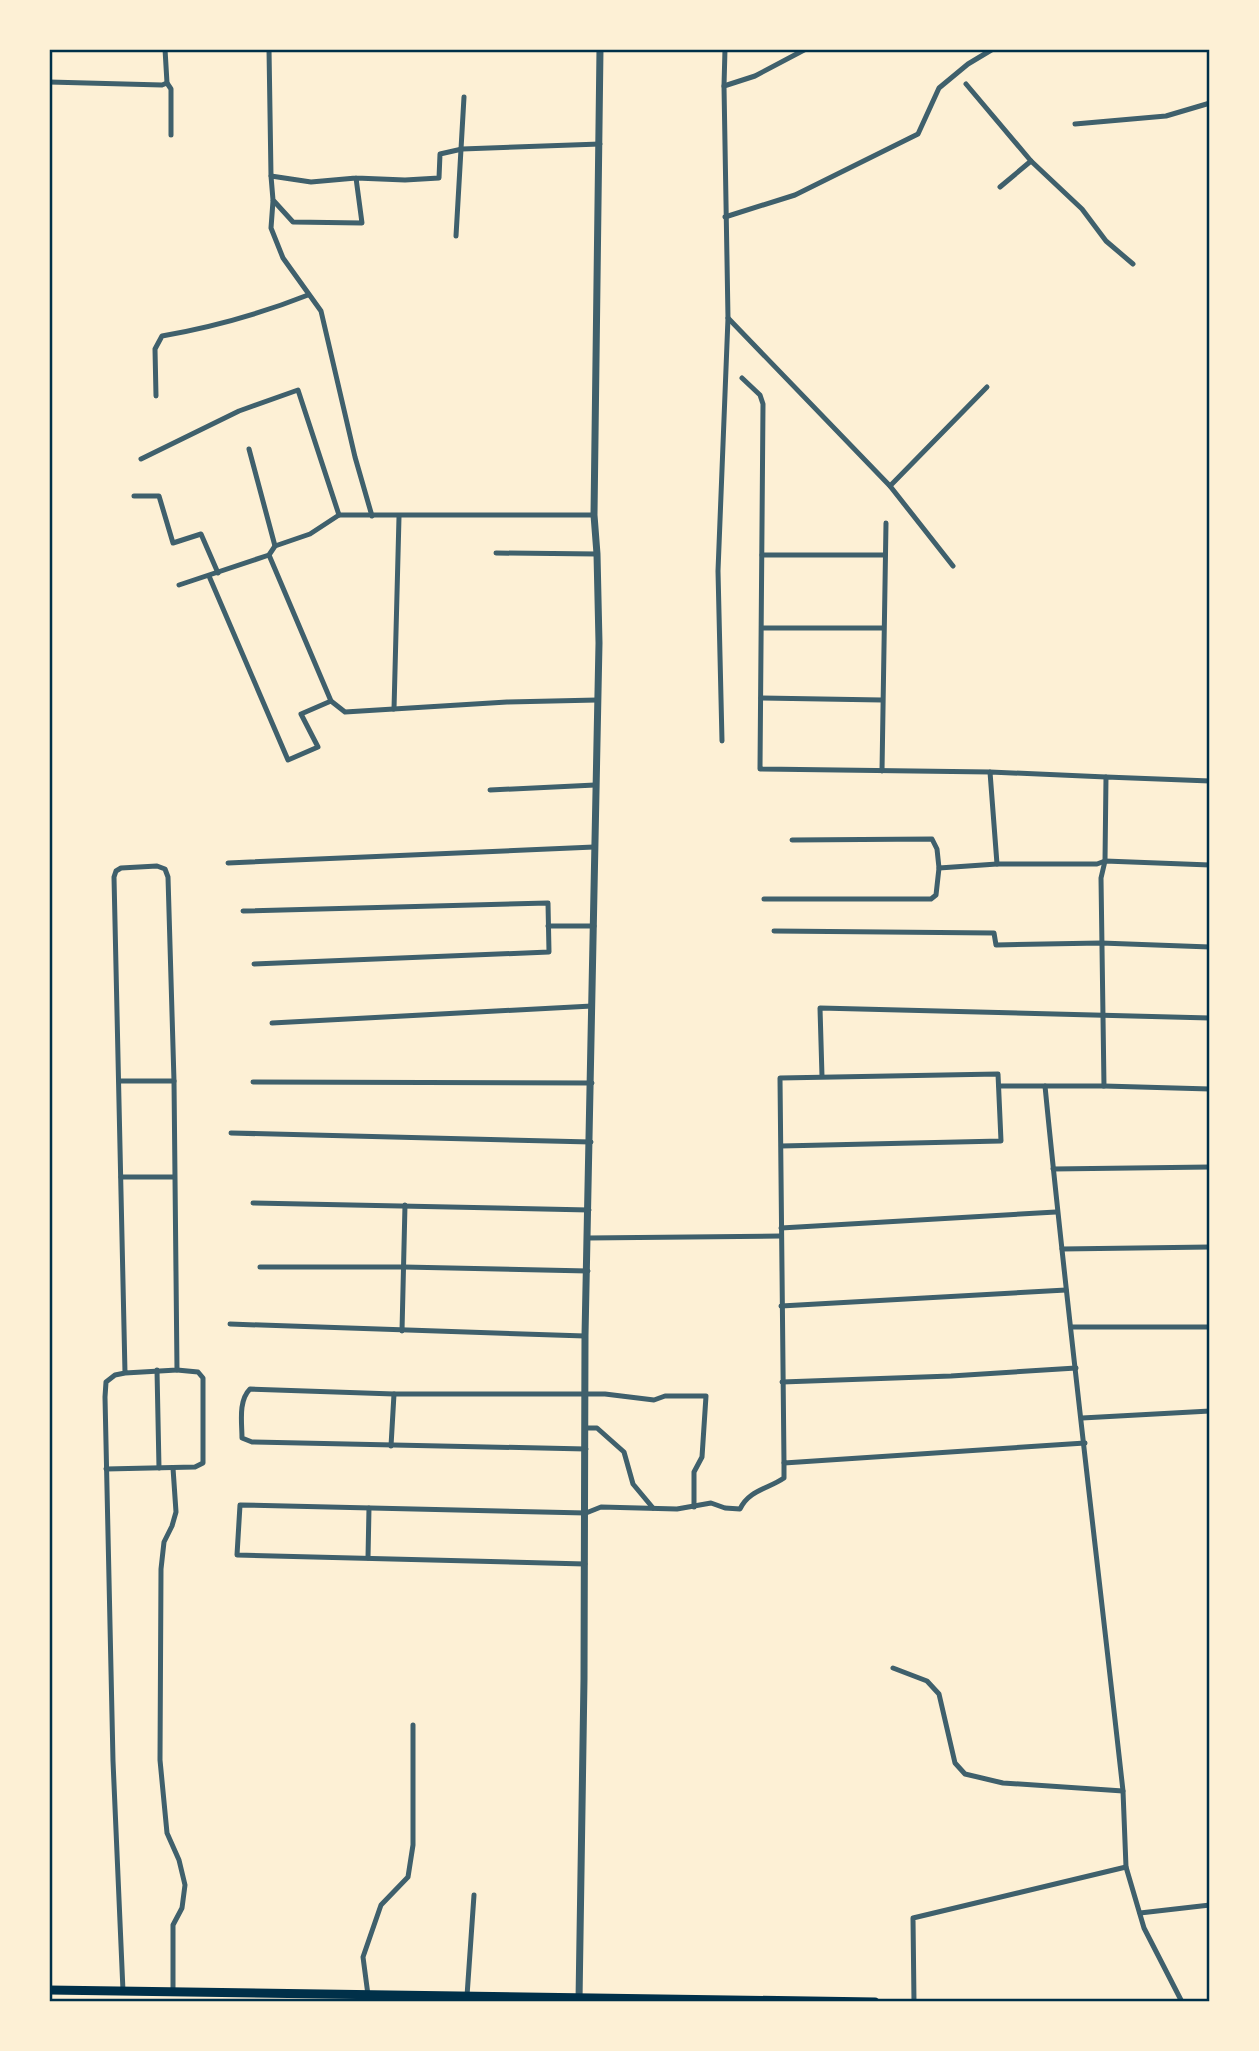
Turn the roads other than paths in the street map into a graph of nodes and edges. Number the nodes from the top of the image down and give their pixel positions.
1 (165, 49) edge
2 (270, 49) edge
3 (600, 49) edge
4 (725, 49) edge
5 (806, 49) edge
6 (993, 49) edge
7 (49, 82) edge
8 (167, 83) junction
9 (966, 84) dead end
10 (724, 86) junction
11 (464, 97) dead end
12 (1210, 103) edge
13 (1075, 124) dead end
14 (171, 135) dead end
15 (600, 144) junction
16 (462, 149) junction
17 (1031, 161) junction
18 (271, 176) junction
19 (356, 178) junction
20 (1000, 187) dead end
21 (273, 200) junction
22 (725, 217) junction
23 (456, 236) dead end
24 (1133, 264) dead end
25 (308, 295) junction
26 (728, 318) junction
27 (742, 378) dead end
28 (987, 387) dead end
29 (156, 396) dead end
30 (249, 449) dead end
31 (141, 459) dead end
32 (890, 486) junction
33 (134, 496) dead end
34 (339, 515) junction
35 (594, 515) junction
36 (372, 516) junction
37 (399, 517) junction
38 (886, 523) dead end
39 (275, 546) junction
40 (496, 553) dead end
41 (597, 554) junction
42 (269, 555) junction
43 (762, 555) junction
44 (885, 555) junction
45 (953, 566) dead end
46 (218, 573) junction
47 (209, 576) junction
48 (179, 585) dead end
49 (762, 628) junction
50 (883, 628) junction
51 (761, 698) junction
52 (597, 700) junction
53 (882, 700) junction
54 (331, 701) junction
55 (394, 709) junction
56 (722, 741) dead end
57 (882, 771) junction
58 (990, 772) junction
59 (1106, 777) junction
60 (1210, 781) edge
61 (595, 785) junction
62 (490, 790) dead end
63 (792, 840) dead end
64 (594, 847) junction
65 (1105, 861) junction
66 (228, 863) dead end
67 (997, 864) junction
68 (1210, 865) edge
69 (939, 868) junction
70 (764, 899) dead end
71 (243, 911) dead end
72 (548, 926) junction
73 (594, 926) junction
74 (774, 932) dead end
75 (1101, 943) junction
76 (1210, 947) edge
77 (254, 964) dead end
78 (592, 1006) junction
79 (1102, 1016) junction
80 (1210, 1018) edge
81 (272, 1023) dead end
82 (822, 1076) junction
83 (119, 1081) junction
84 (174, 1081) junction
85 (253, 1082) dead end
86 (592, 1083) junction
87 (999, 1086) junction
88 (1045, 1086) junction
89 (1104, 1086) junction
90 (1210, 1089) edge
91 (230, 1133) dead end
92 (591, 1142) junction
93 (781, 1146) junction
94 (1210, 1167) edge
95 (1053, 1169) junction
96 (121, 1177) junction
97 (174, 1177) junction
98 (253, 1203) dead end
99 (405, 1205) junction
100 (589, 1210) junction
101 (1056, 1212) junction
102 (781, 1228) junction
103 (781, 1236) junction
104 (588, 1238) junction
105 (1210, 1247) edge
106 (1062, 1248) junction
107 (260, 1267) dead end
108 (404, 1267) junction
109 (588, 1271) junction
110 (1066, 1290) junction
111 (781, 1306) junction
112 (230, 1324) dead end
113 (1072, 1327) junction
114 (1210, 1327) edge
115 (402, 1331) junction
116 (586, 1336) junction
117 (1076, 1368) junction
118 (157, 1370) junction
119 (177, 1370) junction
120 (125, 1373) junction
121 (782, 1382) junction
122 (394, 1394) junction
123 (586, 1394) junction
124 (1210, 1411) edge
125 (1082, 1418) junction
126 (586, 1428) junction
127 (1084, 1443) junction
128 (391, 1446) junction
129 (586, 1448) junction
130 (784, 1463) junction
131 (159, 1468) junction
132 (173, 1468) junction
133 (107, 1469) junction
134 (694, 1507) junction
135 (369, 1508) junction
136 (653, 1508) junction
137 (586, 1513) junction
138 (368, 1558) junction
139 (585, 1564) junction
140 (893, 1668) dead end
141 (414, 1725) dead end
142 (1123, 1791) junction
143 (1126, 1867) junction
144 (474, 1895) dead end
145 (1210, 1905) edge
146 (1140, 1913) junction
147 (49, 1990) edge
148 (123, 1992) junction
149 (173, 1992) junction
150 (368, 1995) junction
151 (467, 1996) junction
152 (154, 1997) edge
153 (206, 1997) edge
154 (579, 2000) edge
155 (766, 2001) edge
156 (875, 2002) edge
157 (914, 2002) edge
158 (1182, 2002) edge

1 - 8 street
2 - 18 street
3 - 15 street
4 - 10 street
5 - 10 street
6 - 22 street
7 - 8 street
8 - 14 street
9 - 17 street
10 - 22 street
11 - 16 street
12 - 13 street
15 - 16 street
15 - 35 street
16 - 19 street
16 - 23 street
17 - 20 street
17 - 24 street
18 - 19 street
18 - 21 street
19 - 21 street
21 - 25 street
22 - 26 street
25 - 29 street
25 - 36 street
26 - 32 street
26 - 56 street
27 - 43 street
28 - 32 street
30 - 39 street
31 - 34 street
32 - 45 street
33 - 46 street
34 - 36 street
34 - 39 street
35 - 37 street
35 - 41 street
36 - 37 street
37 - 55 street
38 - 44 street
39 - 42 street
40 - 41 street
41 - 52 street
42 - 46 street
42 - 54 street
43 - 44 street
43 - 49 street
44 - 50 street
46 - 47 street
47 - 48 street
47 - 54 street
49 - 50 street
49 - 51 street
50 - 53 street
51 - 53 street
51 - 57 street
52 - 55 street
52 - 61 street
53 - 57 street
54 - 55 street
57 - 58 street
58 - 59 street
58 - 67 street
59 - 60 street
59 - 65 street
61 - 62 street
61 - 64 street
63 - 69 street
64 - 66 street
64 - 73 street
65 - 67 street
65 - 68 street
65 - 75 street
67 - 69 street
69 - 70 street
71 - 72 street
72 - 73 street
72 - 77 street
73 - 78 street
74 - 75 street
75 - 76 street
75 - 79 street
78 - 81 street
78 - 86 street
79 - 80 street
79 - 82 street
79 - 89 street
82 - 87 street
82 - 93 street
83 - 84 street
83 - 84 street
83 - 96 street
84 - 97 street
85 - 86 street
86 - 92 street
87 - 88 street
87 - 93 street
88 - 89 street
88 - 95 street
89 - 90 street
91 - 92 street
92 - 100 street
93 - 102 street
94 - 95 street
95 - 101 street
96 - 97 street
96 - 120 street
97 - 119 street
98 - 99 street
99 - 100 street
99 - 108 street
100 - 104 street
101 - 102 street
101 - 106 street
102 - 103 street
103 - 104 street
103 - 111 street
104 - 109 street
105 - 106 street
106 - 110 street
107 - 108 street
108 - 109 street
108 - 115 street
109 - 116 street
110 - 111 street
110 - 113 street
111 - 121 street
112 - 115 street
113 - 114 street
113 - 117 street
115 - 116 street
116 - 123 street
117 - 121 street
117 - 125 street
118 - 119 street
118 - 120 street
118 - 131 street
119 - 132 street
120 - 133 street
121 - 130 street
122 - 123 street
122 - 128 street
122 - 128 street
123 - 126 street
123 - 134 street
124 - 125 street
125 - 127 street
126 - 129 street
126 - 136 street
127 - 130 street
127 - 142 street
128 - 129 street
129 - 137 street
130 - 134 street
131 - 132 street
131 - 133 street
132 - 149 street
133 - 148 street
134 - 136 street
135 - 137 street
135 - 138 street
135 - 138 street
136 - 137 street
137 - 139 street
138 - 139 street
139 - 154 street
140 - 142 street
141 - 150 street
142 - 143 street
143 - 146 street
143 - 157 street
144 - 151 street
145 - 146 street
146 - 158 street
147 - 148 main road
148 - 152 main road
149 - 152 main road
149 - 153 main road
150 - 151 main road
150 - 153 main road
151 - 154 main road
154 - 155 main road
155 - 156 main road

